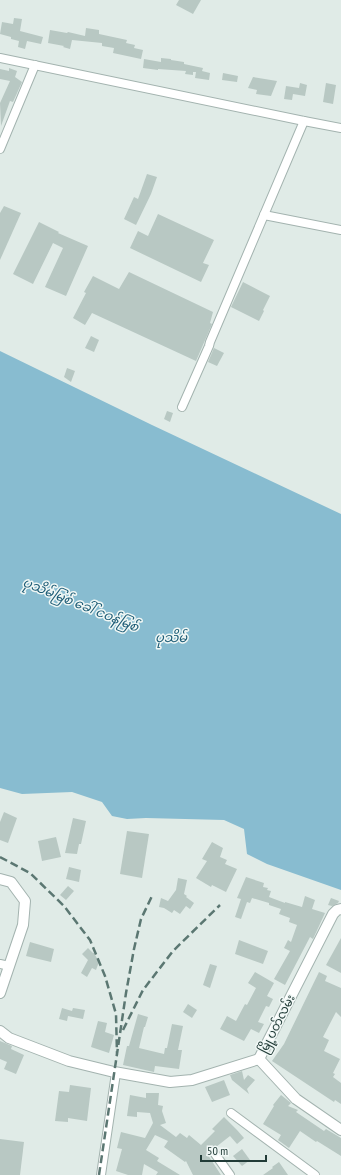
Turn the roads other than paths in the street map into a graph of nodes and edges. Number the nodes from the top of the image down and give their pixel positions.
1 (0, 58) edge
2 (35, 65) junction
3 (304, 122) junction
4 (341, 128) edge
5 (0, 149) edge
6 (264, 215) junction
7 (341, 230) edge
8 (182, 407) dead end
9 (0, 879) edge
10 (337, 912) edge
11 (4, 965) edge
12 (0, 993) edge
13 (0, 1031) edge
14 (259, 1059) junction
15 (116, 1073) junction
16 (231, 1113) dead end
17 (341, 1130) edge
18 (213, 1151) dead end
19 (101, 1175) edge
20 (230, 1175) edge
21 (316, 1175) edge

1 - 2 street
2 - 3 street
2 - 5 street
3 - 4 street
3 - 6 street
6 - 7 street
6 - 8 street
9 - 11 street
10 - 14 street, မြို့ပတ်လမ်း
11 - 12 street
13 - 15 street
14 - 15 street
14 - 17 street, မြို့ပတ်လမ်း
15 - 19 street
16 - 21 street
18 - 20 street

